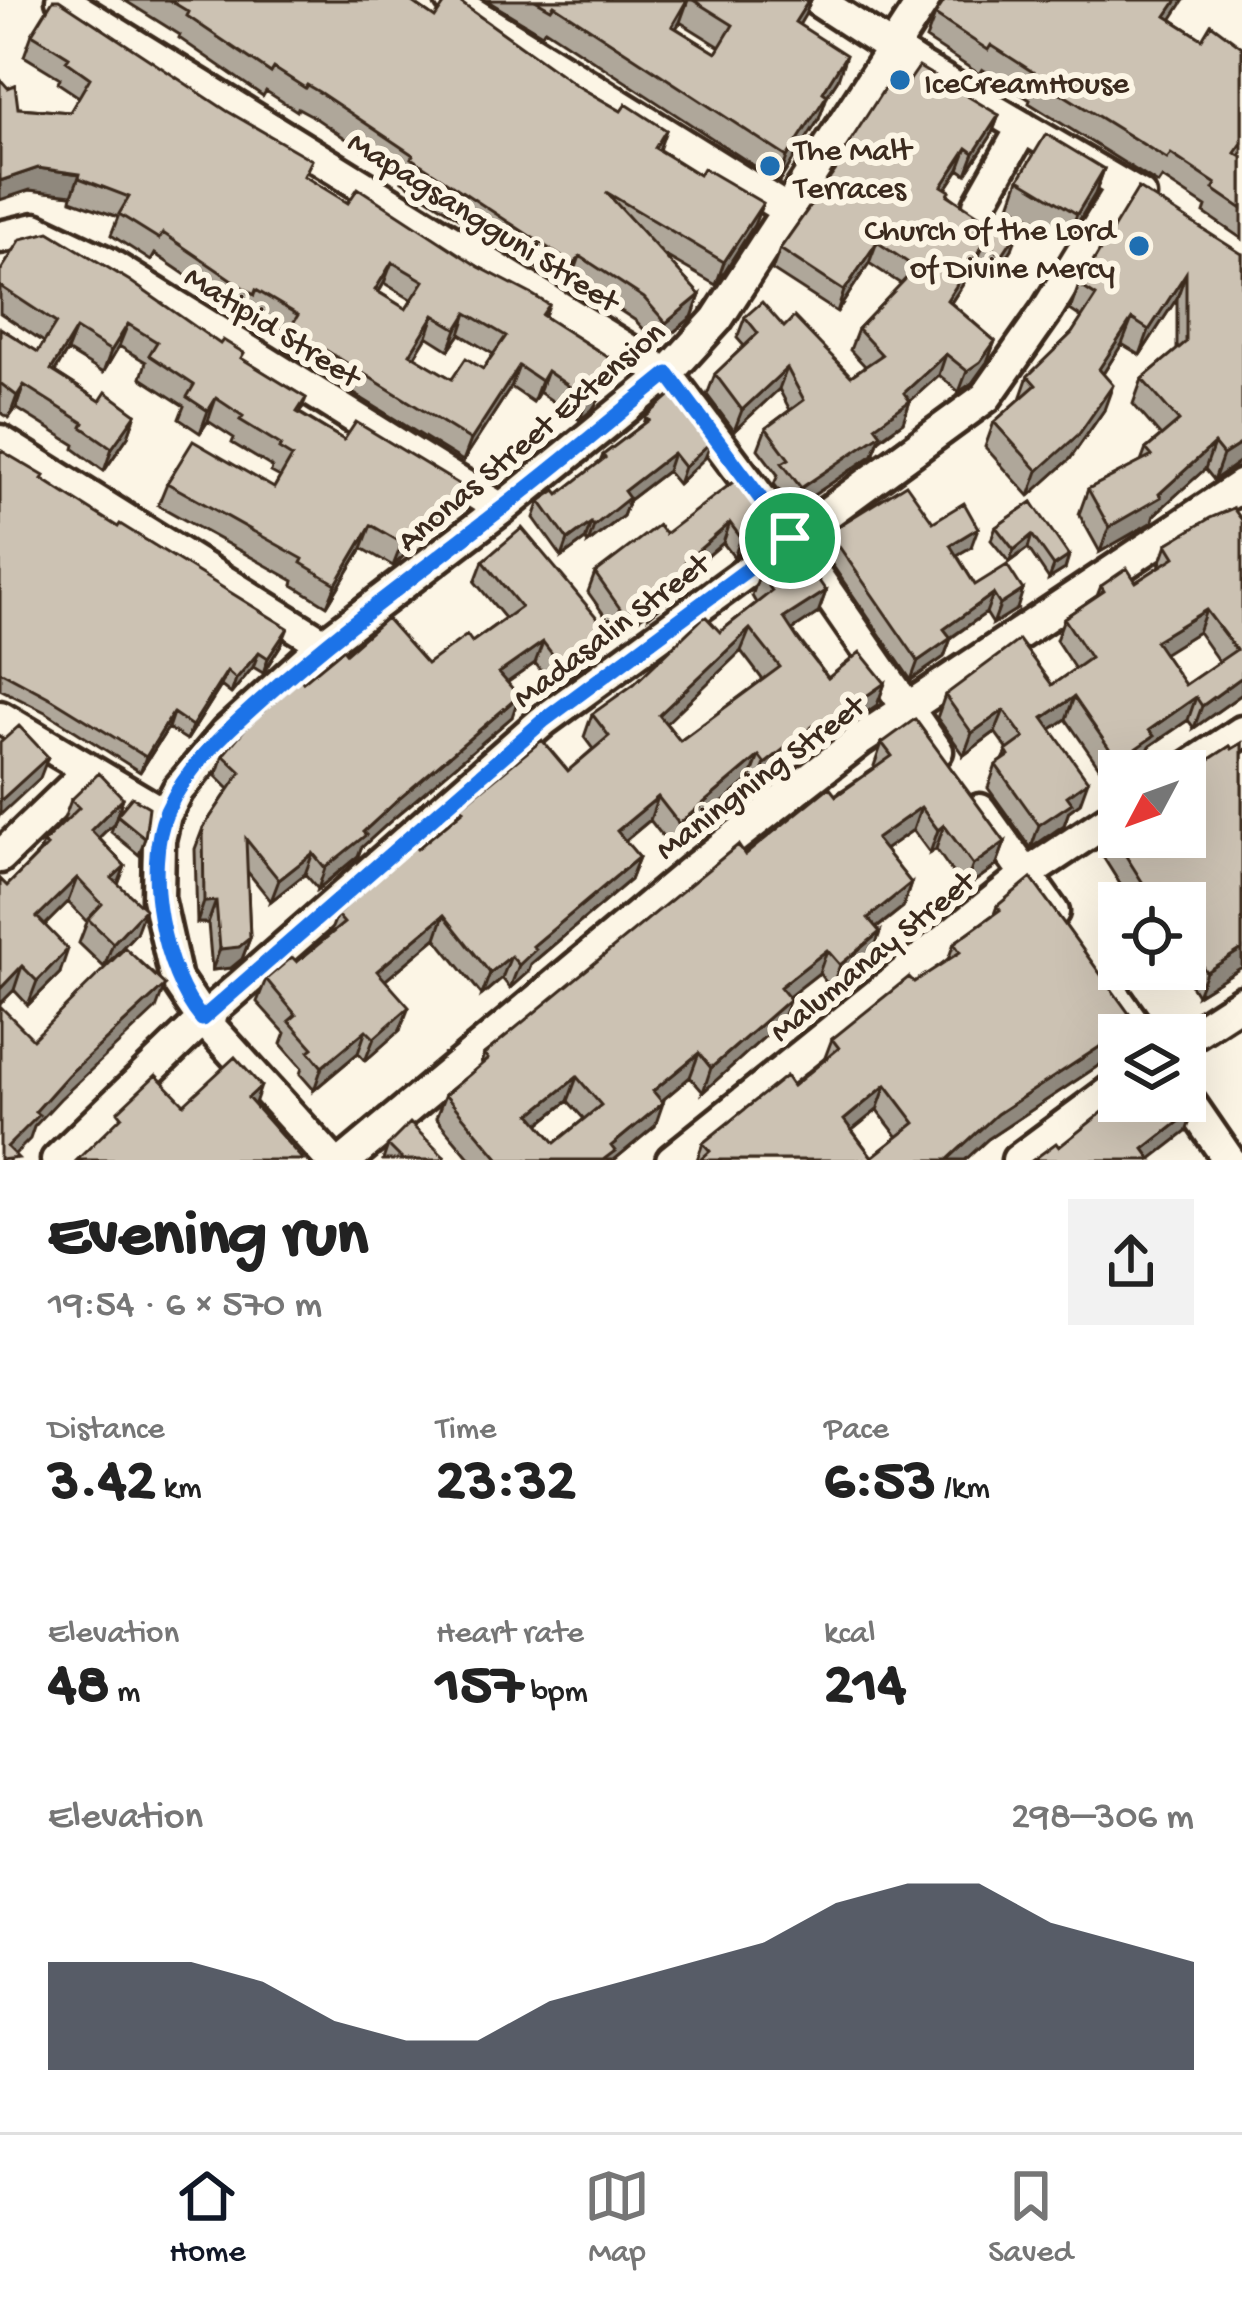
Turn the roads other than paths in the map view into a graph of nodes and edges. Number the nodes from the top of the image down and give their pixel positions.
1 (62, 0) edge
2 (451, 0) edge
3 (817, 0) edge
4 (923, 0) edge
5 (892, 49) junction
6 (1023, 127) junction
7 (1123, 186) junction
8 (980, 205) dead end
9 (1160, 209) edge
10 (787, 210) junction
11 (0, 237) edge
12 (668, 374) junction
13 (0, 441) edge
14 (1242, 485) edge
15 (501, 509) junction
16 (790, 538) junction
17 (324, 644) junction
18 (907, 709) junction
19 (0, 717) edge
20 (1242, 732) edge
21 (1206, 756) edge
22 (88, 772) junction
23 (165, 815) junction
24 (1098, 828) edge
25 (0, 856) edge
26 (1027, 874) junction
27 (1065, 928) edge
28 (1091, 964) edge
29 (1242, 1002) edge
30 (1127, 1014) edge
31 (202, 1019) junction
32 (1206, 1025) edge
33 (1098, 1101) edge
34 (1203, 1122) edge
35 (57, 1160) edge
36 (331, 1160) edge
37 (346, 1160) edge
38 (672, 1160) edge
39 (1018, 1160) edge
40 (1229, 1160) edge

1 - 12 street, Mapagsangguni Street
2 - 10 street
3 - 5 street
4 - 5 street, Anonas Street Extension
5 - 6 street
5 - 10 street, Anonas Street Extension
6 - 7 street
6 - 8 street
7 - 9 street
7 - 16 street, Madasalin Street
10 - 12 street, Anonas Street Extension
11 - 15 street, Matipid Street
12 - 15 street, Anonas Street Extension
12 - 16 street, Mapagsangguni Street
13 - 17 street
14 - 18 street, Maningning Street
15 - 17 street, Anonas Street Extension
16 - 18 street, Mapagsangguni Street
16 - 31 street, Madasalin Street
17 - 23 street, Anonas Street Extension
18 - 26 street, Mapagsangguni Street
18 - 37 street, Maningning Street
19 - 22 street
20 - 21 street
22 - 23 street
22 - 25 street
23 - 31 street
24 - 26 street, Malumanay Street
26 - 27 street, Mapagsangguni Street
26 - 38 street, Malumanay Street
28 - 30 street
29 - 32 street
31 - 35 street, Madasalin Street
31 - 36 street
33 - 39 street
34 - 40 street

